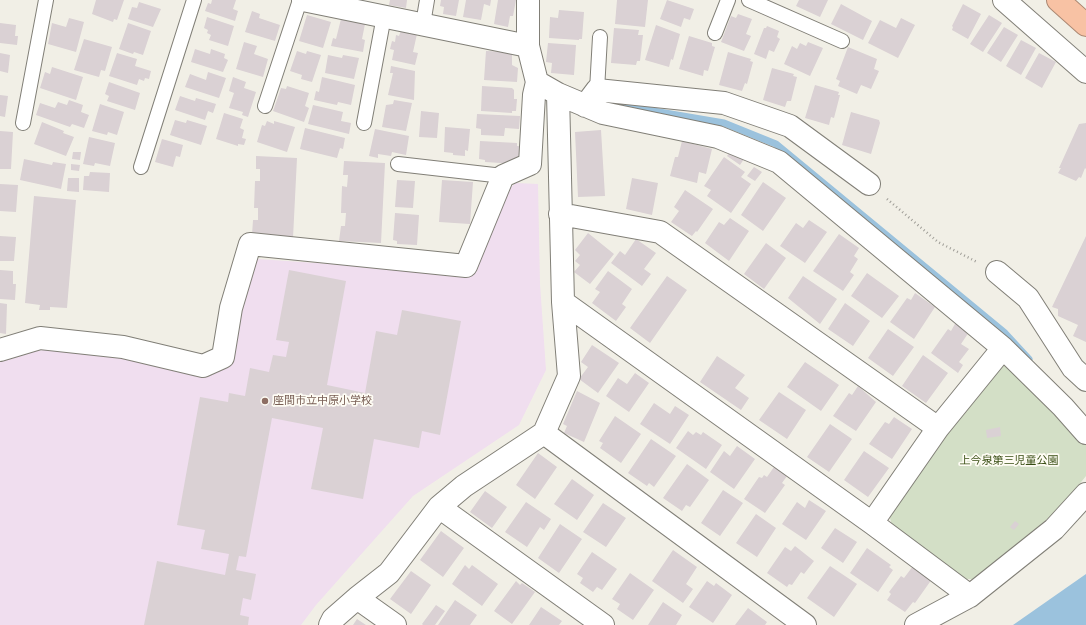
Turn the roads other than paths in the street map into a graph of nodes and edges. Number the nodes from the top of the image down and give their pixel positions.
1 (46, 0) edge
2 (194, 0) edge
3 (300, 0) edge
4 (303, 0) edge
5 (428, 0) edge
6 (528, 0) edge
7 (728, 0) edge
8 (749, 0) edge
9 (1004, 0) edge
10 (1058, 0) edge
11 (335, 3) edge
12 (384, 16) junction
13 (424, 24) junction
14 (1086, 25) edge
15 (715, 33) dead end
16 (600, 37) dead end
17 (842, 41) dead end
18 (528, 46) junction
19 (1086, 72) edge
20 (537, 82) junction
21 (558, 94) junction
22 (591, 98) junction
23 (265, 106) dead end
24 (23, 123) dead end
25 (364, 123) dead end
26 (398, 164) dead end
27 (141, 167) dead end
28 (503, 176) junction
29 (869, 184) road end
30 (560, 214) junction
31 (997, 272) road end
32 (563, 302) junction
33 (1003, 348) junction
34 (0, 350) edge
35 (1086, 380) edge
36 (938, 428) junction
37 (544, 433) junction
38 (1086, 433) edge
39 (1086, 494) edge
40 (439, 507) junction
41 (872, 523) junction
42 (970, 596) junction
43 (357, 598) junction
44 (330, 625) edge
45 (395, 625) edge
46 (603, 625) edge
47 (805, 625) edge
48 (916, 625) edge

1 - 24 lane
2 - 27 lane
3 - 23 lane
4 - 11 street
5 - 13 lane
6 - 18 street
7 - 15 lane
8 - 17 lane
9 - 19 street
10 - 14 highway
11 - 12 street
12 - 13 street
12 - 25 lane
13 - 18 street
16 - 22 lane
18 - 20 street
20 - 21 street
20 - 28 street
21 - 22 street
21 - 30 street
22 - 29 street
22 - 33 street
26 - 28 lane
28 - 34 street
30 - 32 street
30 - 36 street
31 - 35 street
32 - 37 street
32 - 41 street
33 - 36 street
33 - 38 street
36 - 41 street
37 - 40 street
37 - 47 street
39 - 42 street
40 - 43 street
40 - 46 street
41 - 42 street
42 - 48 street
43 - 44 street
43 - 45 street

